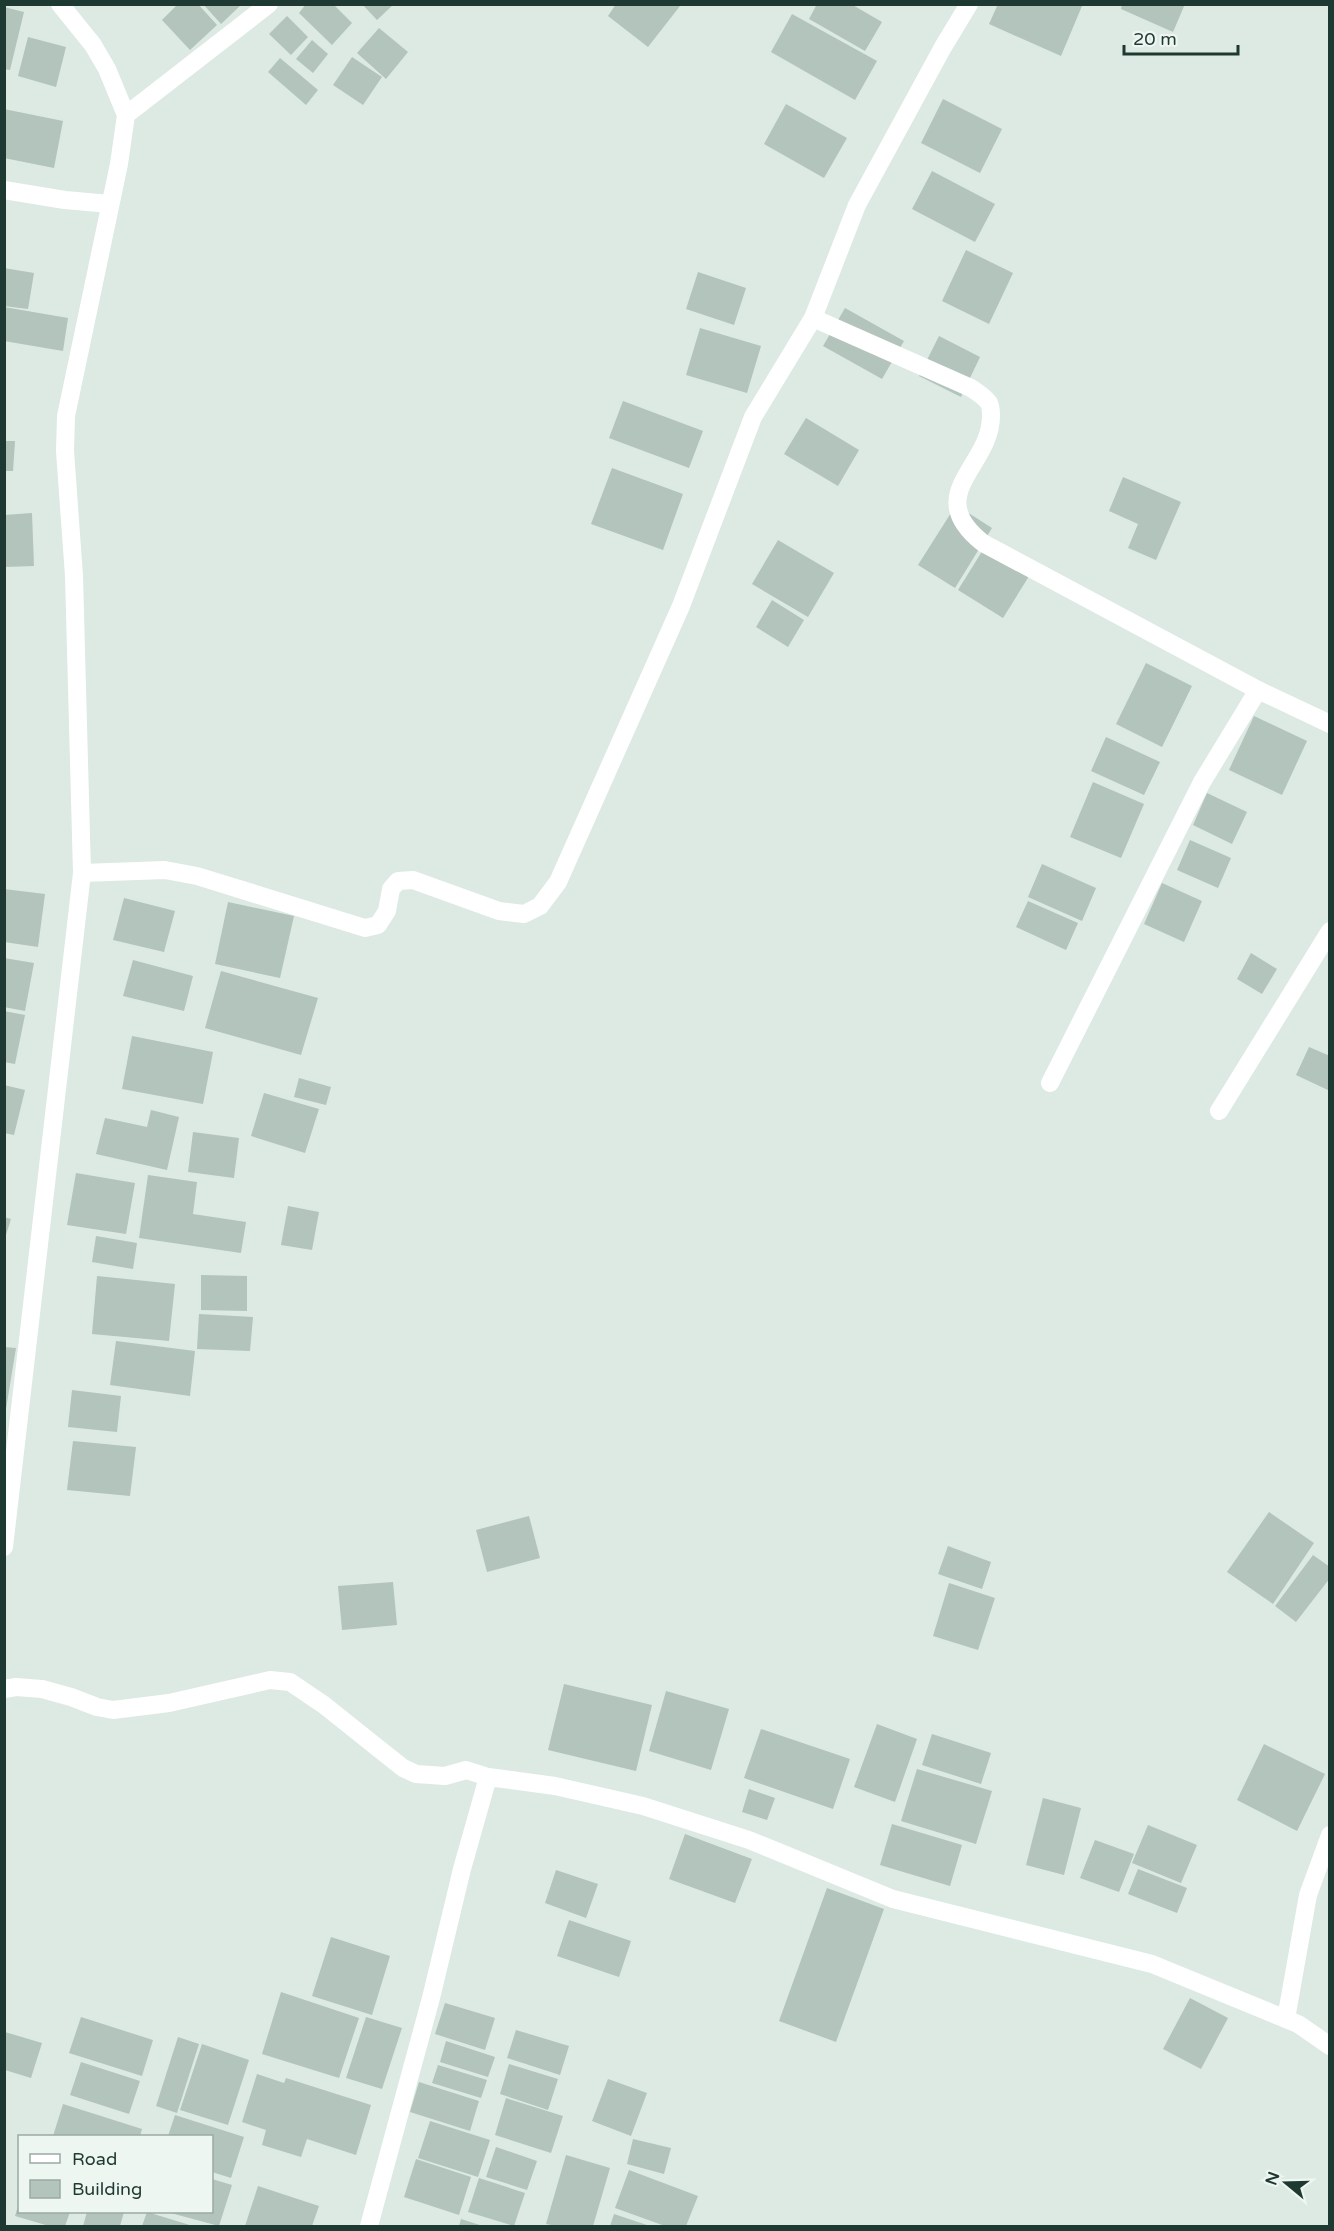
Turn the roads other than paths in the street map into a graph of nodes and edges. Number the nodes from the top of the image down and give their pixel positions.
1 (60, 4) edge
2 (269, 4) edge
3 (969, 4) edge
4 (126, 115) junction
5 (4, 190) edge
6 (110, 204) junction
7 (813, 318) junction
8 (1258, 690) junction
9 (1329, 724) edge
10 (82, 873) junction
11 (1329, 931) edge
12 (1050, 1083) dead end
13 (1219, 1111) dead end
14 (4, 1547) edge
15 (4, 1689) edge
16 (488, 1777) junction
17 (1329, 1835) edge
18 (1286, 2019) junction
19 (1329, 2046) edge
20 (369, 2226) edge

1 - 4 street
2 - 4 street
3 - 7 street
4 - 6 street
5 - 6 street
6 - 10 street
7 - 8 street
7 - 10 street
8 - 9 street
8 - 12 street
10 - 14 street
11 - 13 street
15 - 16 street
16 - 18 street
16 - 20 street
17 - 18 street
18 - 19 street

